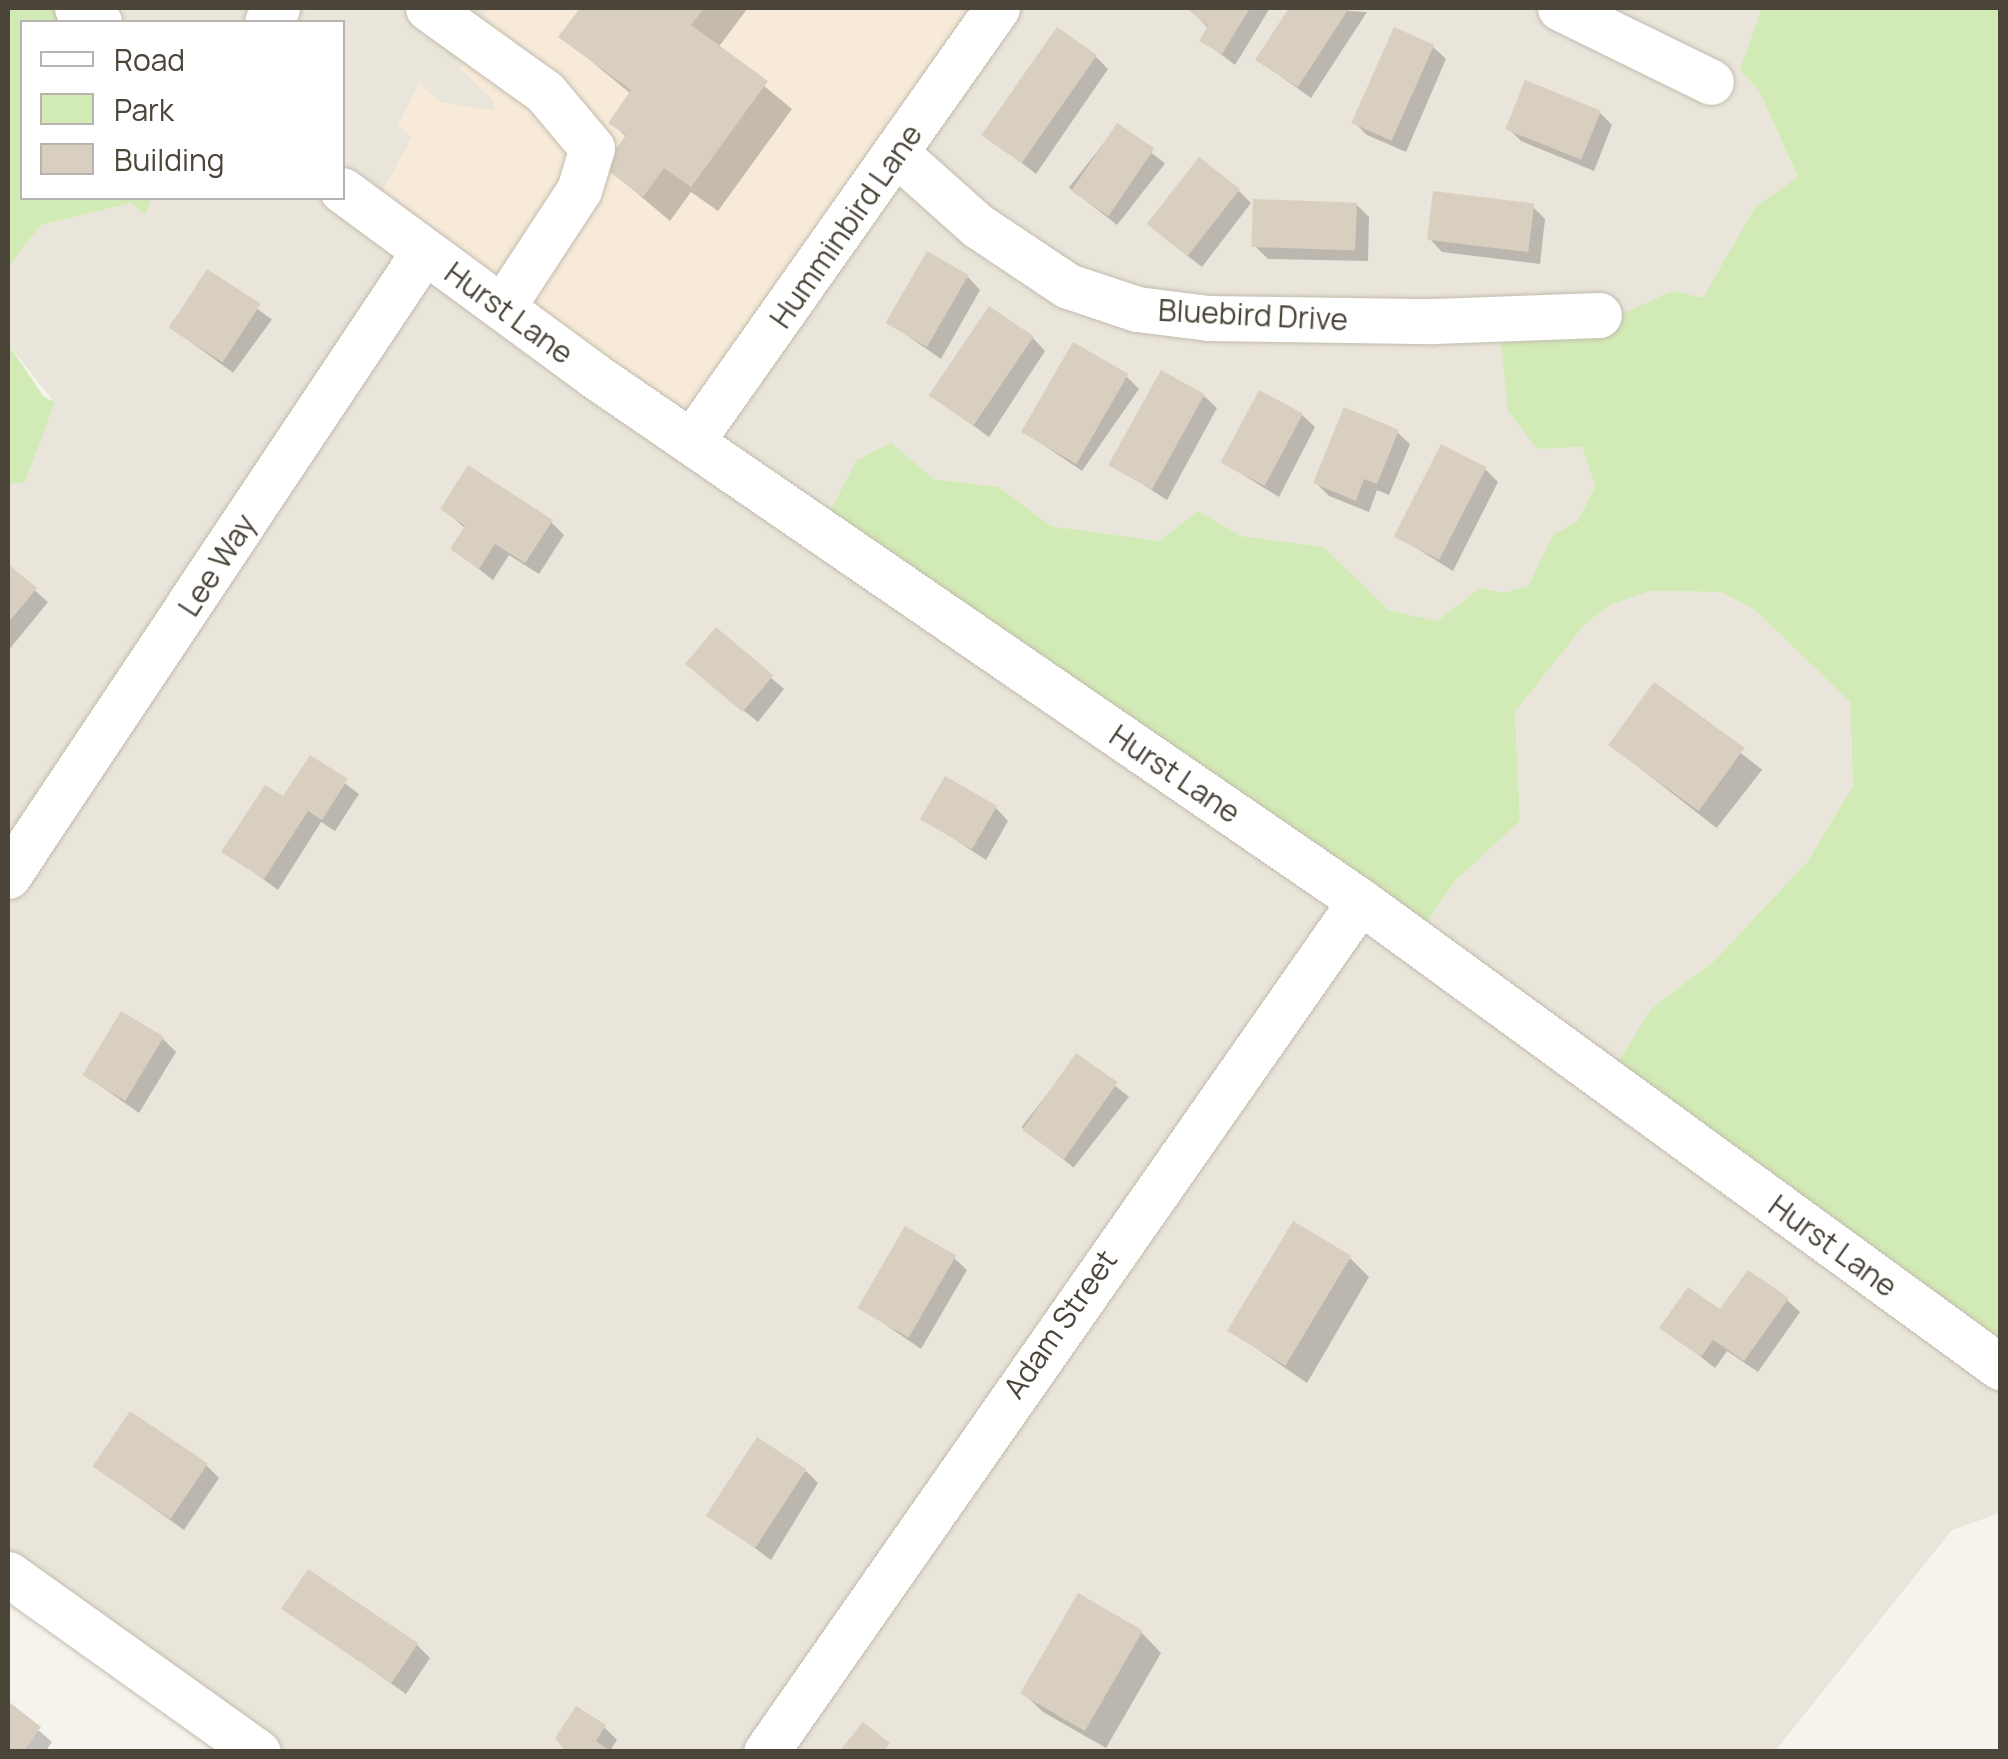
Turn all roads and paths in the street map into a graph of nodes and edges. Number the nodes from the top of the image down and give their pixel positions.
1 (428, 8) edge
2 (997, 8) edge
3 (1560, 8) edge
4 (1711, 82) dead end
5 (896, 153) junction
6 (345, 192) edge
7 (424, 251) junction
8 (503, 306) junction
9 (1599, 315) dead end
10 (691, 442) junction
11 (8, 876) edge
12 (1360, 901) junction
13 (2000, 1367) edge
14 (8, 1574) edge
15 (258, 1752) edge
16 (766, 1752) edge

1 - 8 street
2 - 5 street, Humminbird Lane
3 - 4 street
5 - 9 street, Bluebird Drive
5 - 10 street, Humminbird Lane
6 - 7 street, Hurst Lane
7 - 8 street, Hurst Lane
7 - 11 street, Lee Way
8 - 10 street, Hurst Lane
10 - 12 street, Hurst Lane
12 - 13 street, Hurst Lane
12 - 16 street, Adam Street
14 - 15 street

